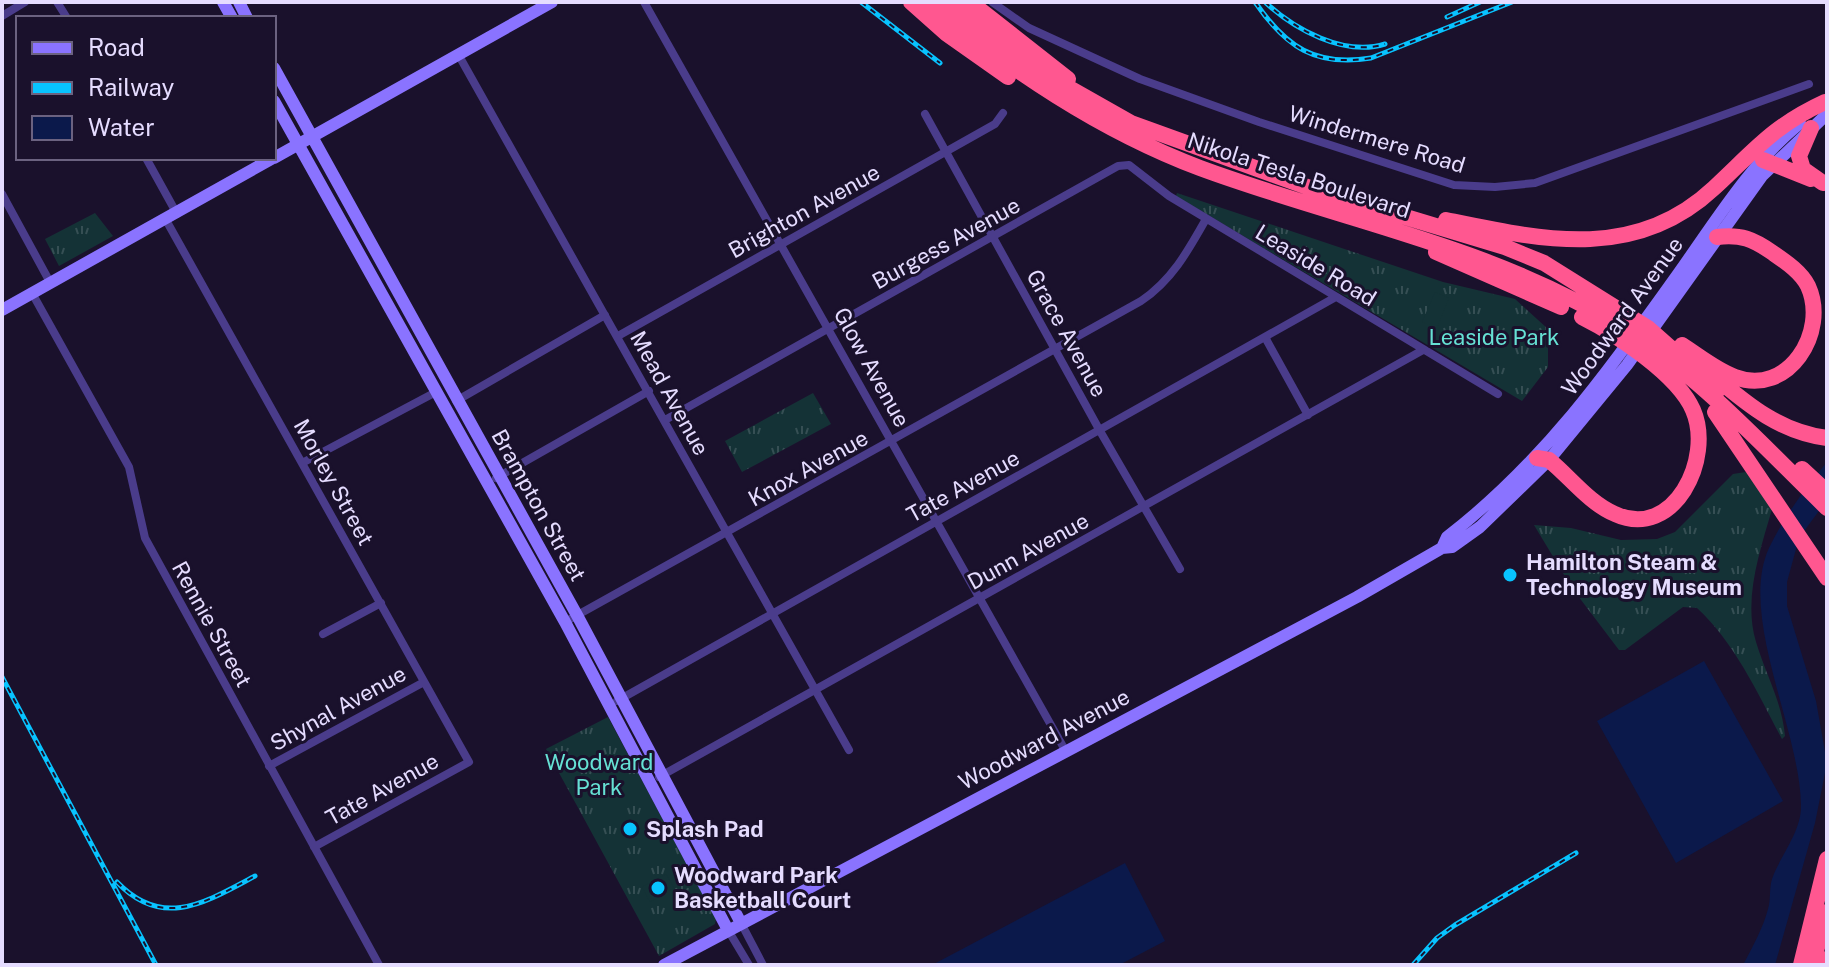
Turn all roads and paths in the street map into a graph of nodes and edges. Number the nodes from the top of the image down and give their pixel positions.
1 (25, 2) edge
2 (552, 2) edge
3 (644, 2) edge
4 (911, 2) edge
5 (927, 2) edge
6 (947, 2) edge
7 (970, 2) edge
8 (992, 2) edge
9 (239, 3) edge
10 (228, 11) edge
11 (2, 16) edge
12 (458, 54) junction
13 (276, 72) edge
14 (1809, 84) dead end
15 (276, 105) edge
16 (1826, 105) edge
17 (1003, 113) dead end
18 (925, 114) dead end
19 (1811, 128) junction
20 (311, 137) junction
21 (1156, 141) junction
22 (296, 145) junction
23 (946, 152) junction
24 (276, 157) edge
25 (147, 160) edge
26 (271, 160) edge
27 (1768, 162) junction
28 (1118, 166) joint
29 (1825, 184) edge
30 (1313, 189) junction
31 (2, 194) edge
32 (172, 217) junction
33 (1206, 219) junction
34 (1408, 234) junction
35 (992, 236) junction
36 (1717, 237) junction
37 (782, 245) junction
38 (1578, 282) junction
39 (51, 284) junction
40 (32, 293) junction
41 (1334, 298) junction
42 (2, 310) edge
43 (1658, 312) junction
44 (605, 315) junction
45 (831, 328) junction
46 (618, 336) junction
47 (1266, 339) junction
48 (1056, 348) junction
49 (1423, 350) junction
50 (1673, 356) junction
51 (649, 391) junction
52 (436, 392) junction
53 (1498, 394) dead end
54 (456, 401) junction
55 (1308, 415) junction
56 (665, 420) junction
57 (1100, 431) junction
58 (1823, 438) edge
59 (892, 441) junction
60 (1543, 459) junction
61 (304, 462) junction
62 (1792, 467) junction
63 (494, 479) junction
64 (1827, 492) edge
65 (1144, 507) junction
66 (1827, 508) edge
67 (936, 522) junction
68 (727, 534) junction
69 (1180, 569) dead end
70 (1827, 578) edge
71 (980, 600) junction
72 (381, 603) junction
73 (773, 614) junction
74 (578, 617) junction
75 (565, 622) junction
76 (323, 634) dead end
77 (424, 682) junction
78 (816, 691) junction
79 (615, 702) junction
80 (849, 750) dead end
81 (1065, 750) junction
82 (469, 762) joint
83 (269, 766) junction
84 (656, 779) junction
85 (314, 847) junction
86 (1827, 859) edge
87 (1827, 912) edge
88 (741, 923) junction
89 (728, 930) junction
90 (1827, 959) edge
91 (379, 965) edge
92 (664, 965) edge
93 (749, 965) edge
94 (763, 965) edge
95 (1801, 965) edge
96 (1812, 965) edge
97 (1825, 965) edge

1 - 11 street
2 - 12 main road
3 - 37 street, Glow Avenue
4 - 21 highway
5 - 21 highway, Nikola Tesla Boulevard
6 - 21 highway, Nikola Tesla Boulevard
7 - 21 highway
8 - 14 street, Windermere Road
9 - 10 main road
12 - 20 main road
12 - 44 street, Mead Avenue
13 - 20 main road, Brampton Street
15 - 22 main road, Brampton Street
16 - 19 main road, Woodward Avenue
16 - 27 main road, Woodward Avenue
16 - 30 highway
17 - 23 street, Brighton Avenue
18 - 23 street, Grace Avenue
19 - 27 main road, Woodward Avenue
19 - 29 highway
20 - 22 main road
20 - 54 main road, Brampton Street
21 - 30 highway, Nikola Tesla Boulevard
21 - 34 highway, Nikola Tesla Boulevard
22 - 24 main road
22 - 52 main road, Brampton Street
23 - 35 street, Grace Avenue
23 - 37 street, Brighton Avenue
25 - 32 street, Morley Street
26 - 32 main road
27 - 29 highway
27 - 36 main road, Woodward Avenue
27 - 43 main road, Woodward Avenue
28 - 33 street, Leaside Road
28 - 35 street, Burgess Avenue
30 - 38 highway, Nikola Tesla Boulevard
31 - 39 street
32 - 39 main road
32 - 61 street, Morley Street
33 - 41 street, Leaside Road
33 - 48 street, Knox Avenue
34 - 50 highway, Nikola Tesla Boulevard
34 - 60 highway
35 - 45 street, Burgess Avenue
35 - 48 street, Grace Avenue
36 - 38 highway
36 - 43 main road, Woodward Avenue
37 - 45 street, Glow Avenue
37 - 46 street, Brighton Avenue
38 - 50 highway, Nikola Tesla Boulevard
39 - 40 main road
40 - 42 main road
40 - 83 street, Rennie Street
41 - 47 street, Tate Avenue
41 - 49 street, Leaside Road
43 - 60 main road, Woodward Avenue
44 - 46 street, Mead Avenue
44 - 54 street
45 - 56 street, Burgess Avenue
45 - 59 street, Glow Avenue
46 - 51 street, Mead Avenue
47 - 55 street
47 - 57 street, Tate Avenue
48 - 57 street, Grace Avenue
48 - 59 street, Knox Avenue
49 - 53 street, Leaside Road
49 - 55 street, Dunn Avenue
50 - 58 highway
50 - 62 highway
50 - 70 highway
51 - 56 street, Mead Avenue
51 - 63 street
52 - 61 street
52 - 63 main road, Brampton Street
54 - 63 main road, Brampton Street
55 - 65 street, Dunn Avenue
56 - 68 street, Mead Avenue
57 - 65 street, Grace Avenue
57 - 67 street, Tate Avenue
59 - 67 street, Glow Avenue
59 - 68 street, Knox Avenue
60 - 81 main road, Woodward Avenue
61 - 72 street, Morley Street
62 - 64 highway
62 - 66 highway
63 - 74 main road, Brampton Street
63 - 75 main road, Brampton Street
65 - 69 street, Grace Avenue
65 - 71 street, Dunn Avenue
67 - 71 street, Glow Avenue
67 - 73 street, Tate Avenue
68 - 73 street, Mead Avenue
68 - 74 street, Knox Avenue
71 - 78 street, Dunn Avenue
71 - 81 street, Glow Avenue
72 - 76 street
72 - 77 street, Morley Street
73 - 78 street, Mead Avenue
73 - 79 street, Tate Avenue
74 - 75 street, Knox Avenue
74 - 79 main road, Brampton Street
75 - 79 main road, Brampton Street
77 - 82 street, Morley Street
77 - 83 street, Shynal Avenue
78 - 80 street, Mead Avenue
78 - 84 street, Dunn Avenue
79 - 84 main road, Brampton Street
81 - 88 main road, Woodward Avenue
82 - 85 street, Tate Avenue
83 - 85 street, Rennie Street
84 - 88 main road, Brampton Street
84 - 89 main road, Brampton Street
85 - 91 street, Rennie Street
86 - 95 highway
87 - 96 highway
88 - 89 main road, Woodward Avenue
88 - 94 street, Brampton Street
89 - 92 main road, Woodward Avenue
89 - 93 street, Brampton Street
90 - 97 highway

